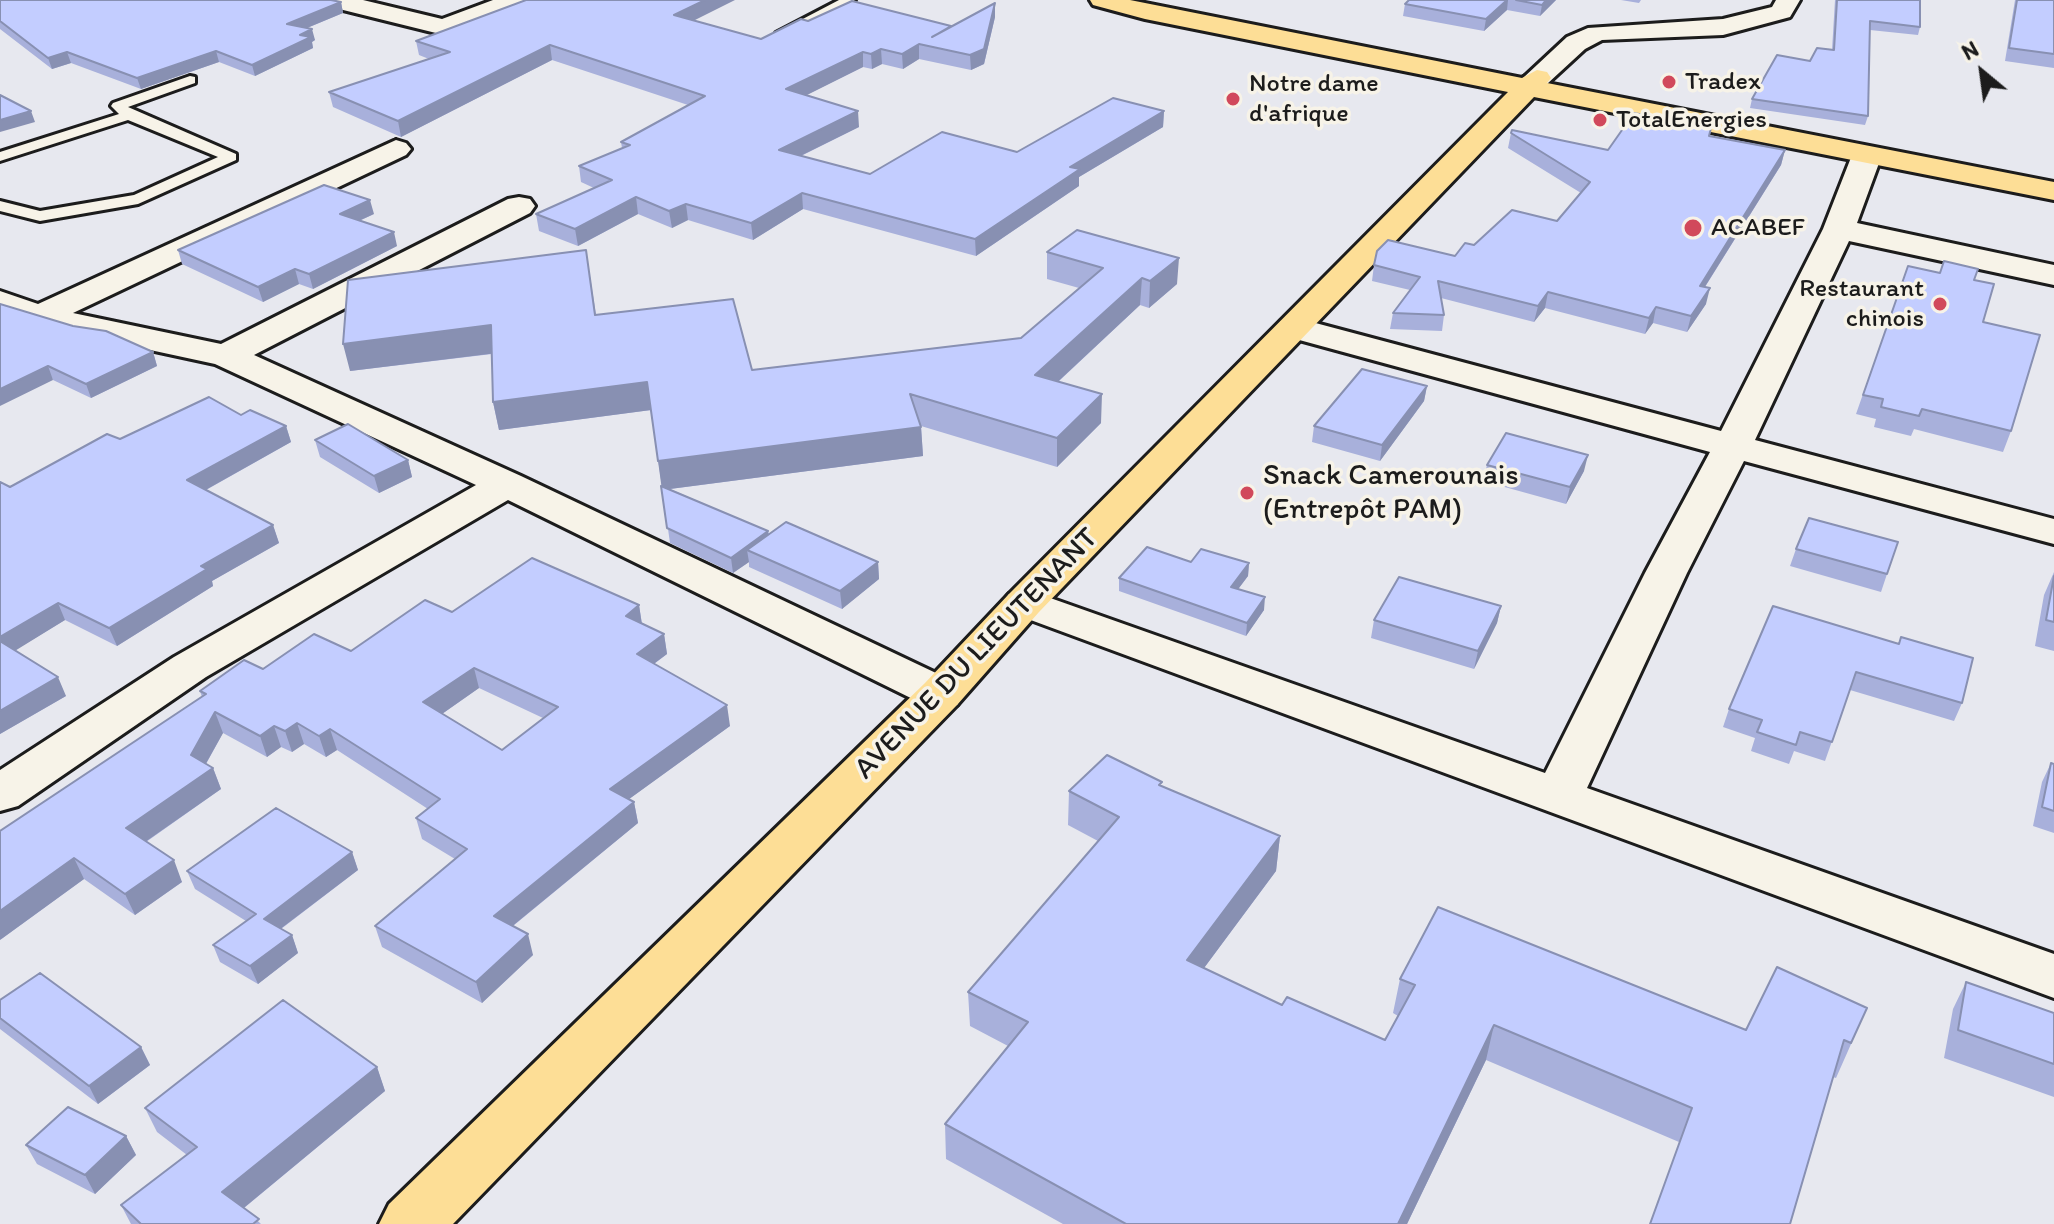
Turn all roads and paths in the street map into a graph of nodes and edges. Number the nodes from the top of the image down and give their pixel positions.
1 (332, 0) edge
2 (516, 0) edge
3 (849, 0) edge
4 (1102, 0) edge
5 (1130, 0) edge
6 (1788, 0) edge
7 (766, 41) edge
8 (1431, 67) junction
9 (190, 80) dead end
10 (1521, 93) junction
11 (1612, 103) junction
12 (129, 115) junction
13 (396, 149) dead end
14 (1867, 155) junction
15 (0, 157) edge
16 (2054, 177) edge
17 (2054, 191) edge
18 (0, 206) edge
19 (519, 206) dead end
20 (1839, 229) junction
21 (2054, 275) edge
22 (0, 301) edge
23 (39, 316) junction
24 (1293, 328) junction
25 (226, 356) junction
26 (1732, 447) junction
27 (507, 484) junction
28 (2054, 532) edge
29 (1024, 603) junction
30 (941, 694) junction
31 (0, 794) edge
32 (1557, 798) junction
33 (2054, 976) edge
34 (411, 1224) edge

1 - 2 street
3 - 7 lane
4 - 8 main road
5 - 10 main road
6 - 10 street
8 - 10 main road
8 - 10 main road
9 - 12 lane
10 - 11 main road
10 - 11 main road
10 - 16 main road
10 - 24 main road, AVENUE DU LIEUTENANT
11 - 14 main road
12 - 15 lane
12 - 18 lane
13 - 23 street
14 - 17 main road
14 - 20 street
19 - 25 street
20 - 21 street
20 - 26 street
22 - 23 street
23 - 25 street
24 - 26 street
24 - 29 main road, AVENUE DU LIEUTENANT
25 - 27 street
26 - 28 street
26 - 32 street
27 - 30 street
27 - 31 street
29 - 30 main road, AVENUE DU LIEUTENANT
29 - 32 street
30 - 34 main road, AVENUE DU LIEUTENANT
32 - 33 street

